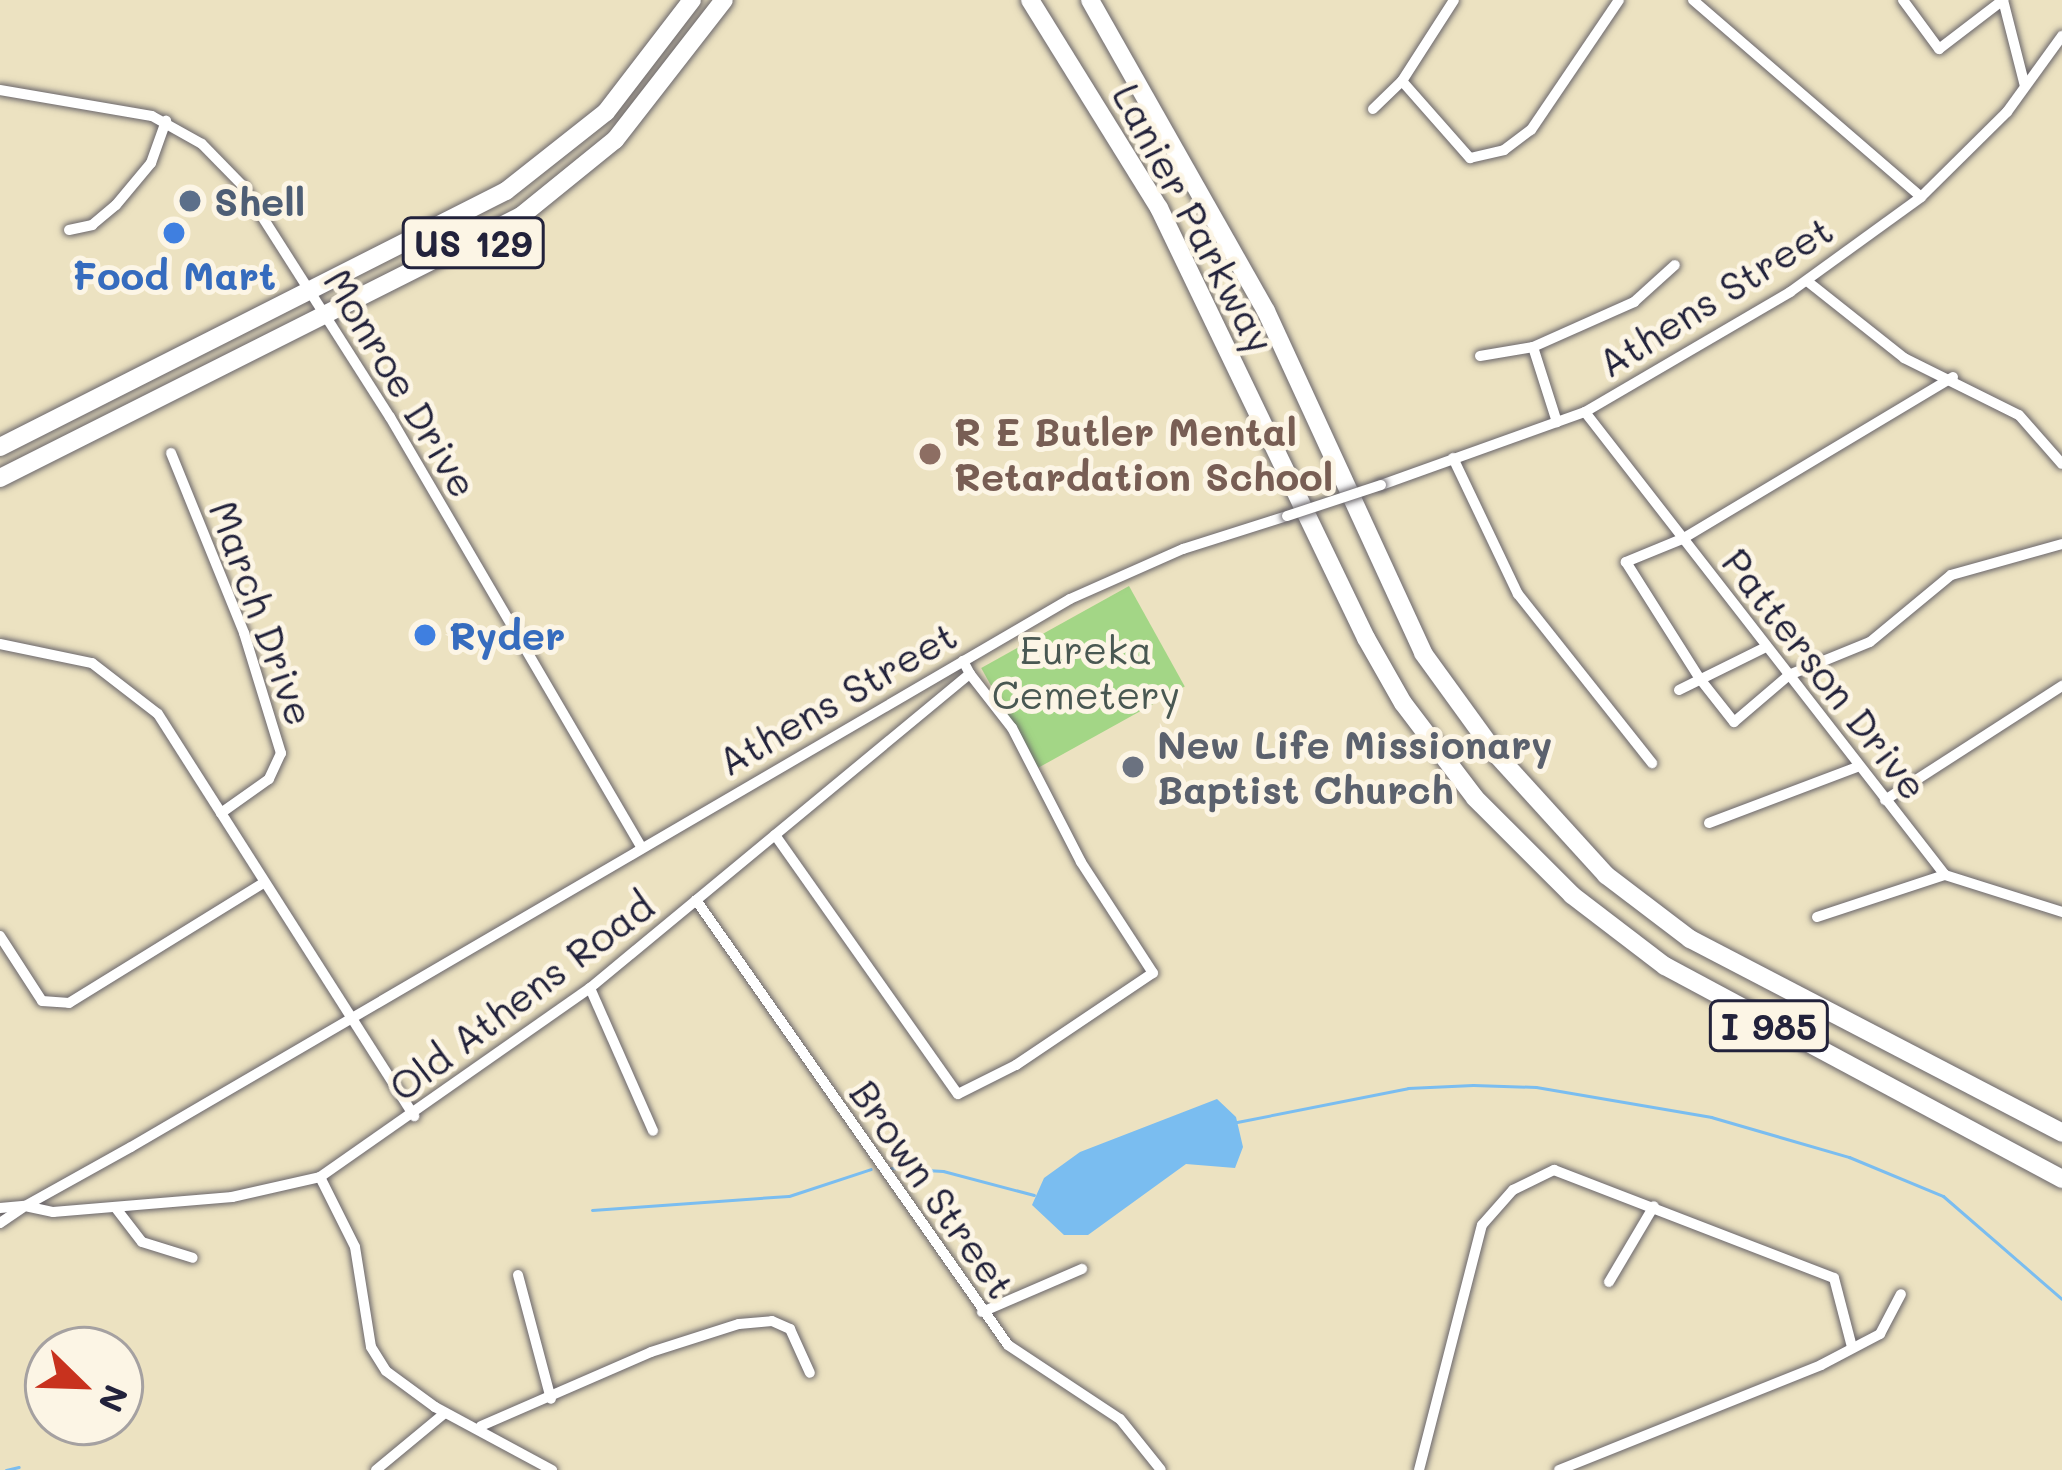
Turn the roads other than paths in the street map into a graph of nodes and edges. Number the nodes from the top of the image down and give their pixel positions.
1 (683, 0) edge
2 (692, 0) edge
3 (724, 0) edge
4 (1030, 0) edge
5 (1090, 0) edge
6 (1454, 0) edge
7 (1618, 0) edge
8 (1694, 0) edge
9 (1903, 0) edge
10 (2003, 0) edge
11 (668, 36) junction
12 (2062, 36) edge
13 (1402, 81) junction
14 (2025, 86) junction
15 (0, 90) edge
16 (1373, 109) dead end
17 (166, 121) junction
18 (1921, 197) junction
19 (69, 230) dead end
20 (1675, 265) dead end
21 (1807, 281) junction
22 (313, 293) junction
23 (328, 317) junction
24 (1533, 347) junction
25 (1480, 356) dead end
26 (1953, 377) junction
27 (1585, 412) junction
28 (1556, 422) junction
29 (0, 447) edge
30 (171, 453) dead end
31 (1453, 458) junction
32 (2062, 464) edge
33 (0, 478) edge
34 (1682, 539) junction
35 (2062, 544) edge
36 (0, 644) edge
37 (1766, 647) junction
38 (963, 661) junction
39 (970, 674) junction
40 (1789, 675) junction
41 (1700, 679) junction
42 (2062, 686) edge
43 (1679, 690) dead end
44 (1652, 763) dead end
45 (1857, 767) junction
46 (1885, 800) junction
47 (221, 813) junction
48 (1709, 823) dead end
49 (775, 835) junction
50 (641, 846) junction
51 (1945, 874) junction
52 (262, 884) junction
53 (696, 900) junction
54 (2062, 912) edge
55 (1817, 916) dead end
56 (0, 936) edge
57 (590, 988) junction
58 (348, 1020) junction
59 (414, 1116) junction
60 (653, 1131) dead end
61 (2062, 1132) edge
62 (320, 1177) junction
63 (2062, 1179) edge
64 (25, 1206) junction
65 (1654, 1206) junction
66 (115, 1207) junction
67 (0, 1208) edge
68 (0, 1223) edge
69 (193, 1258) dead end
70 (1082, 1269) dead end
71 (518, 1274) dead end
72 (1609, 1282) dead end
73 (1901, 1294) dead end
74 (982, 1312) junction
75 (1852, 1347) junction
76 (810, 1373) dead end
77 (550, 1399) junction
78 (445, 1413) junction
79 (481, 1426) junction
80 (376, 1470) edge
81 (552, 1470) edge
82 (1161, 1470) edge
83 (1419, 1470) edge
84 (1558, 1470) edge

1 - 11 highway
2 - 11 highway, US 129
3 - 23 highway, US 129
4 - 63 highway, Lanier Parkway / I 985
5 - 61 highway, Lanier Parkway / I 985
6 - 13 street
7 - 13 street
8 - 18 street
9 - 10 street
10 - 14 street
11 - 22 highway, US 129
12 - 14 street, Athens Street
13 - 16 street
14 - 18 street, Athens Street
15 - 17 street, Monroe Drive
17 - 19 street
17 - 22 street, Monroe Drive
18 - 21 street, Athens Street
20 - 24 street, Athens Street
21 - 26 street
21 - 27 street, Athens Street
22 - 23 street, Monroe Drive
22 - 29 highway, US 129
23 - 33 highway, US 129
23 - 50 street, Monroe Drive
24 - 25 street, Athens Street
24 - 28 street
26 - 32 street
26 - 34 street
27 - 28 street, Athens Street
27 - 34 street, Patterson Drive
28 - 31 street, Athens Street
30 - 47 street, March Drive
31 - 38 street, Athens Street, bridge
31 - 44 street
34 - 37 street, Patterson Drive
34 - 41 street
35 - 40 street
36 - 47 street
37 - 40 street, Patterson Drive
37 - 41 street
38 - 39 street
38 - 50 street, Athens Street
39 - 49 street, Old Athens Road
39 - 49 street
40 - 41 street
40 - 45 street, Patterson Drive
41 - 43 street
42 - 46 street
45 - 46 street, Patterson Drive
45 - 48 street
46 - 51 street, Patterson Drive
47 - 52 street
49 - 53 street, Old Athens Road
50 - 58 street, Athens Street
51 - 54 street
51 - 55 street
52 - 56 street
52 - 58 street
53 - 57 street, Old Athens Road
53 - 74 street, Brown Street
57 - 59 street, Old Athens Road
57 - 60 street
58 - 59 street
58 - 64 street, Athens Street
59 - 62 street, Old Athens Road
62 - 66 street, Old Athens Road
62 - 78 street
64 - 66 street, Old Athens Road
64 - 67 street, Athens Street
64 - 68 street
65 - 72 street
65 - 75 street
65 - 83 street
66 - 69 street
70 - 74 street
71 - 77 street
73 - 75 street
74 - 82 street, Brown Street
75 - 84 street
76 - 77 street
77 - 79 street
78 - 79 street
78 - 80 street
79 - 81 street

